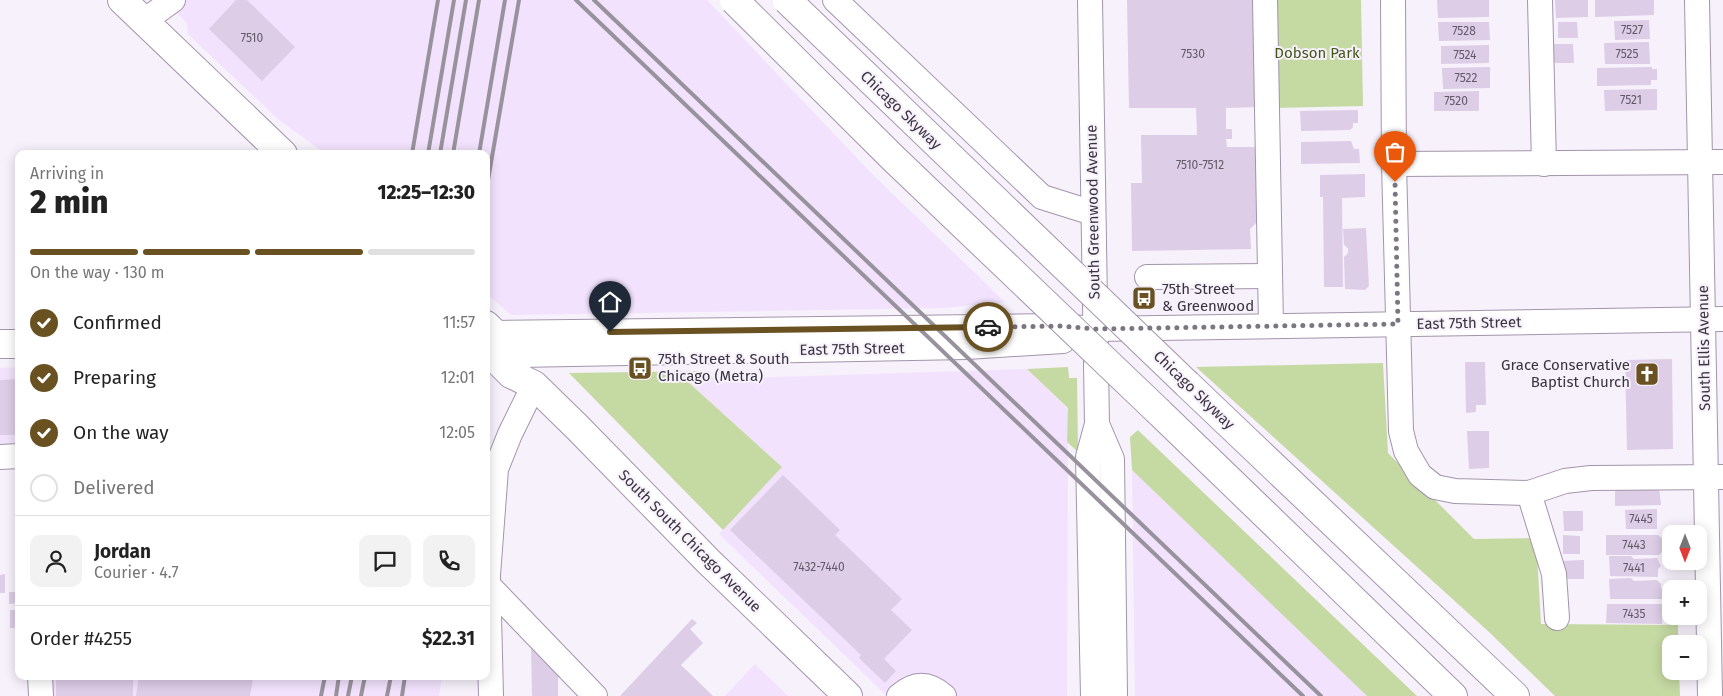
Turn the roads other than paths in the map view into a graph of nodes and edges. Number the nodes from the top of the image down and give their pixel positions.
1 (122, 0) edge
2 (173, 0) edge
3 (734, 0) edge
4 (787, 0) edge
5 (835, 0) edge
6 (1090, 0) edge
7 (1264, 0) edge
8 (1393, 0) edge
9 (1540, 0) edge
10 (1697, 0) edge
11 (144, 21) junction
12 (284, 150) edge
13 (1712, 162) edge
14 (1394, 164) junction
15 (1544, 164) junction
16 (1093, 213) junction
17 (1270, 276) junction
18 (1147, 277) dead end
19 (1713, 319) edge
20 (1398, 324) junction
21 (1271, 326) junction
22 (1095, 329) junction
23 (0, 344) edge
24 (15, 344) edge
25 (493, 344) edge
26 (534, 385) junction
27 (1097, 424) junction
28 (15, 456) edge
29 (0, 457) edge
30 (1714, 477) edge
31 (1529, 493) junction
32 (490, 524) edge
33 (490, 587) edge
34 (1557, 618) dead end
35 (490, 641) edge
36 (40, 680) edge
37 (41, 696) edge
38 (491, 696) edge
39 (595, 696) edge
40 (848, 696) edge
41 (899, 696) edge
42 (944, 696) edge
43 (1093, 696) edge
44 (1115, 696) edge
45 (1453, 696) edge
46 (1515, 696) edge
47 (1710, 696) edge

1 - 11 main road
2 - 11 street
3 - 45 main road, bridge
4 - 46 main road, Chicago Skyway, bridge
5 - 16 street
6 - 16 street, South Greenwood Avenue
7 - 17 street
8 - 14 street
9 - 15 street
10 - 13 street, South Ellis Avenue
11 - 12 main road
13 - 15 street
13 - 19 street, South Ellis Avenue
14 - 15 street
14 - 20 street
16 - 22 street, South Greenwood Avenue
17 - 18 street
17 - 21 street
19 - 20 street, East 75th Street
19 - 30 street, South Ellis Avenue
20 - 21 street, East 75th Street
20 - 31 street
21 - 22 street, East 75th Street
22 - 25 street, East 75th Street
22 - 27 street, South Greenwood Avenue
23 - 24 main road
25 - 26 main road, South South Chicago Avenue
26 - 32 street
26 - 40 main road, South South Chicago Avenue
27 - 43 street, South Greenwood Avenue
27 - 44 street, South Greenwood Avenue
28 - 29 street
30 - 31 street
30 - 47 street, South Ellis Avenue
31 - 34 street
33 - 39 street
35 - 38 street
36 - 37 street
41 - 42 street

